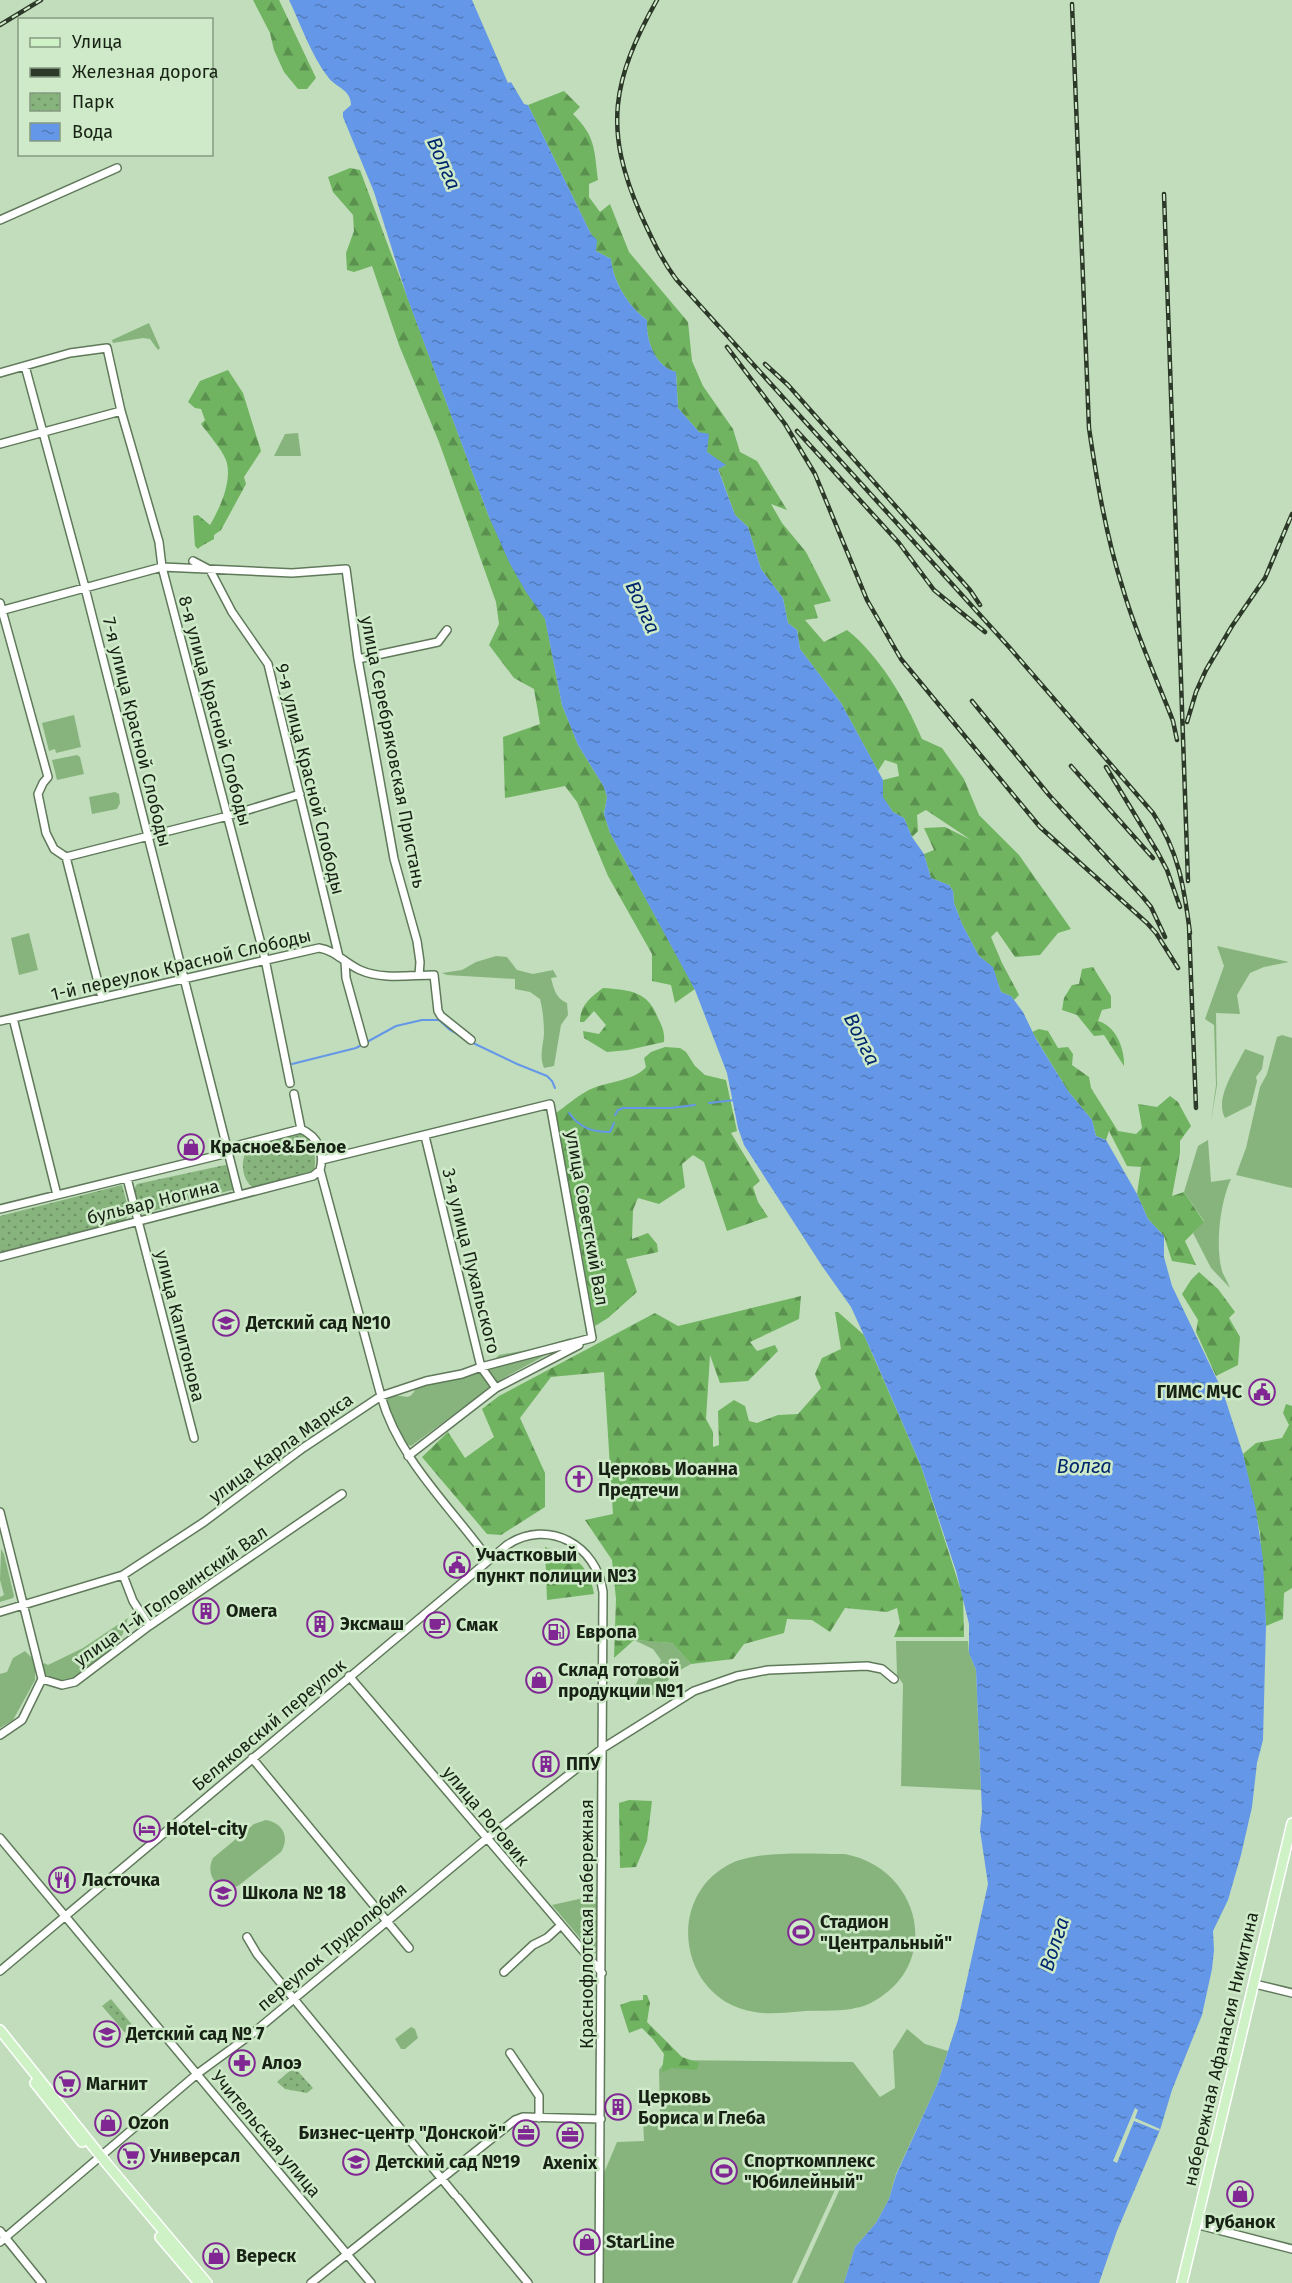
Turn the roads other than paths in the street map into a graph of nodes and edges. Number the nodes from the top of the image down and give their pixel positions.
1 (117, 168) dead end
2 (0, 220) edge
3 (25, 366) junction
4 (0, 373) edge
5 (121, 411) junction
6 (44, 432) junction
7 (0, 444) edge
8 (193, 561) dead end
9 (162, 567) junction
10 (210, 570) junction
11 (86, 590) junction
12 (0, 603) edge
13 (1, 611) edge
14 (447, 630) dead end
15 (358, 658) junction
16 (300, 794) junction
17 (228, 816) junction
18 (148, 836) junction
19 (66, 857) junction
20 (265, 958) junction
21 (342, 959) junction
22 (419, 975) junction
23 (184, 979) junction
24 (102, 998) junction
25 (13, 1018) junction
26 (0, 1021) edge
27 (471, 1040) dead end
28 (364, 1043) dead end
29 (291, 1083) dead end
30 (294, 1094) dead end
31 (301, 1129) junction
32 (425, 1136) junction
33 (228, 1153) junction
34 (322, 1160) junction
35 (320, 1170) junction
36 (127, 1178) junction
37 (57, 1195) junction
38 (239, 1195) junction
39 (0, 1209) edge
40 (138, 1221) junction
41 (0, 1257) edge
42 (592, 1338) junction
43 (481, 1367) junction
44 (496, 1388) junction
45 (381, 1396) junction
46 (194, 1438) dead end
47 (408, 1456) junction
48 (342, 1494) dead end
49 (0, 1512) edge
50 (570, 1540) joint
51 (489, 1560) junction
52 (123, 1575) junction
53 (23, 1606) junction
54 (0, 1612) edge
55 (149, 1626) junction
56 (349, 1677) junction
57 (42, 1679) junction
58 (894, 1679) dead end
59 (0, 1735) edge
60 (603, 1748) junction
61 (252, 1758) junction
62 (1292, 1823) edge
63 (0, 1838) edge
64 (486, 1839) junction
65 (1292, 1848) edge
66 (66, 1915) junction
67 (387, 1921) junction
68 (560, 1926) junction
69 (247, 1937) dead end
70 (409, 1948) dead end
71 (0, 1971) edge
72 (504, 1972) dead end
73 (602, 1973) junction
74 (1259, 1985) junction
75 (1292, 1993) edge
76 (294, 1998) junction
77 (0, 2030) edge
78 (0, 2039) edge
79 (510, 2053) dead end
80 (196, 2074) junction
81 (538, 2118) junction
82 (601, 2119) junction
83 (98, 2157) junction
84 (441, 2178) junction
85 (1198, 2225) junction
86 (2, 2237) edge
87 (1292, 2249) edge
88 (347, 2254) junction
89 (42, 2283) edge
90 (199, 2283) edge
91 (207, 2283) edge
92 (311, 2283) edge
93 (371, 2283) edge
94 (528, 2283) edge
95 (599, 2283) edge
96 (1182, 2283) edge
97 (1188, 2283) edge

1 - 2 street
3 - 4 street
3 - 5 street, 8-я улица Красной Слободы
3 - 6 street, 7-я улица Красной Слободы
5 - 6 street
5 - 9 street, 8-я улица Красной Слободы
6 - 7 street
6 - 11 street, 7-я улица Красной Слободы
8 - 10 street
9 - 10 street
9 - 11 street
9 - 17 street, 8-я улица Красной Слободы
10 - 15 street, улица Серебряковская Пристань
10 - 16 street, 9-я улица Красной Слободы
11 - 13 street
11 - 18 street, 7-я улица Красной Слободы
12 - 13 street
13 - 19 street
14 - 15 street
15 - 22 street, улица Серебряковская Пристань
16 - 17 street
16 - 21 street, 9-я улица Красной Слободы
17 - 18 street
17 - 20 street, 8-я улица Красной Слободы
18 - 19 street
18 - 23 street, 7-я улица Красной Слободы
19 - 24 street
20 - 21 street, 1-й переулок Красной Слободы
20 - 23 street, 1-й переулок Красной Слободы
20 - 29 street, 8-я улица Красной Слободы
21 - 22 street, 1-й переулок Красной Слободы
21 - 28 street, 9-я улица Красной Слободы
22 - 27 street, 1-й переулок Красной Слободы
23 - 24 street, 1-й переулок Красной Слободы
23 - 33 street, 7-я улица Красной Слободы
24 - 25 street, 1-й переулок Красной Слободы
25 - 26 street, 1-й переулок Красной Слободы
25 - 37 street
30 - 31 street
31 - 33 street, бульвар Ногина
31 - 34 street
32 - 34 street
32 - 42 street, улица Советский Вал
32 - 43 street, 3-я улица Пухальского
33 - 36 street, бульвар Ногина
33 - 38 street, 7-я улица Красной Слободы
34 - 35 street
35 - 38 street, бульвар Ногина
35 - 45 street
36 - 37 street, бульвар Ногина
36 - 40 street, улица Капитонова
37 - 39 street, бульвар Ногина
38 - 40 street, бульвар Ногина
40 - 41 street, бульвар Ногина
40 - 46 street, улица Капитонова
42 - 43 street, улица Карла Маркса
42 - 44 street
43 - 44 street, 3-я улица Пухальского
43 - 45 street, улица Карла Маркса
44 - 47 street
45 - 47 street
45 - 52 street, улица Карла Маркса
47 - 51 street
48 - 55 street, улица 1-й Головинский Вал
49 - 53 street
50 - 51 street, Беляковский переулок
50 - 60 street, Краснофлотская набережная
51 - 56 street, Беляковский переулок
52 - 53 street, улица Карла Маркса
52 - 55 street
53 - 54 street, улица Карла Маркса
53 - 57 street
55 - 57 street, улица 1-й Головинский Вал
56 - 61 street, Беляковский переулок
56 - 64 street, улица Роговик
57 - 59 street
58 - 60 street, переулок Трудолюбия
60 - 64 street, переулок Трудолюбия
60 - 73 street, Краснофлотская набережная
61 - 66 street, Беляковский переулок
61 - 67 street
62 - 85 main road, набережная Афанасия Никитина
63 - 66 street, Учительская улица
64 - 67 street, переулок Трудолюбия
64 - 68 street, улица Роговик
65 - 74 main road, набережная Афанасия Никитина
66 - 71 street, Беляковский переулок
66 - 80 street, Учительская улица
67 - 70 street
67 - 76 street, переулок Трудолюбия
68 - 72 street
68 - 73 street, улица Роговик
69 - 76 street
73 - 82 street, Краснофлотская набережная
74 - 75 street
74 - 85 main road, набережная Афанасия Никитина
76 - 80 street, переулок Трудолюбия
76 - 84 street
77 - 83 main road
78 - 83 main road
79 - 81 street
80 - 83 street, переулок Трудолюбия
80 - 88 street, Учительская улица
81 - 82 street
81 - 84 street
82 - 95 street, Краснофлотская набережная
83 - 86 street, переулок Трудолюбия
83 - 90 main road
83 - 91 main road
84 - 88 street
84 - 94 street
85 - 87 street
85 - 96 main road, набережная Афанасия Никитина
85 - 97 main road, набережная Афанасия Никитина
86 - 89 street
88 - 92 street
88 - 93 street, Учительская улица

